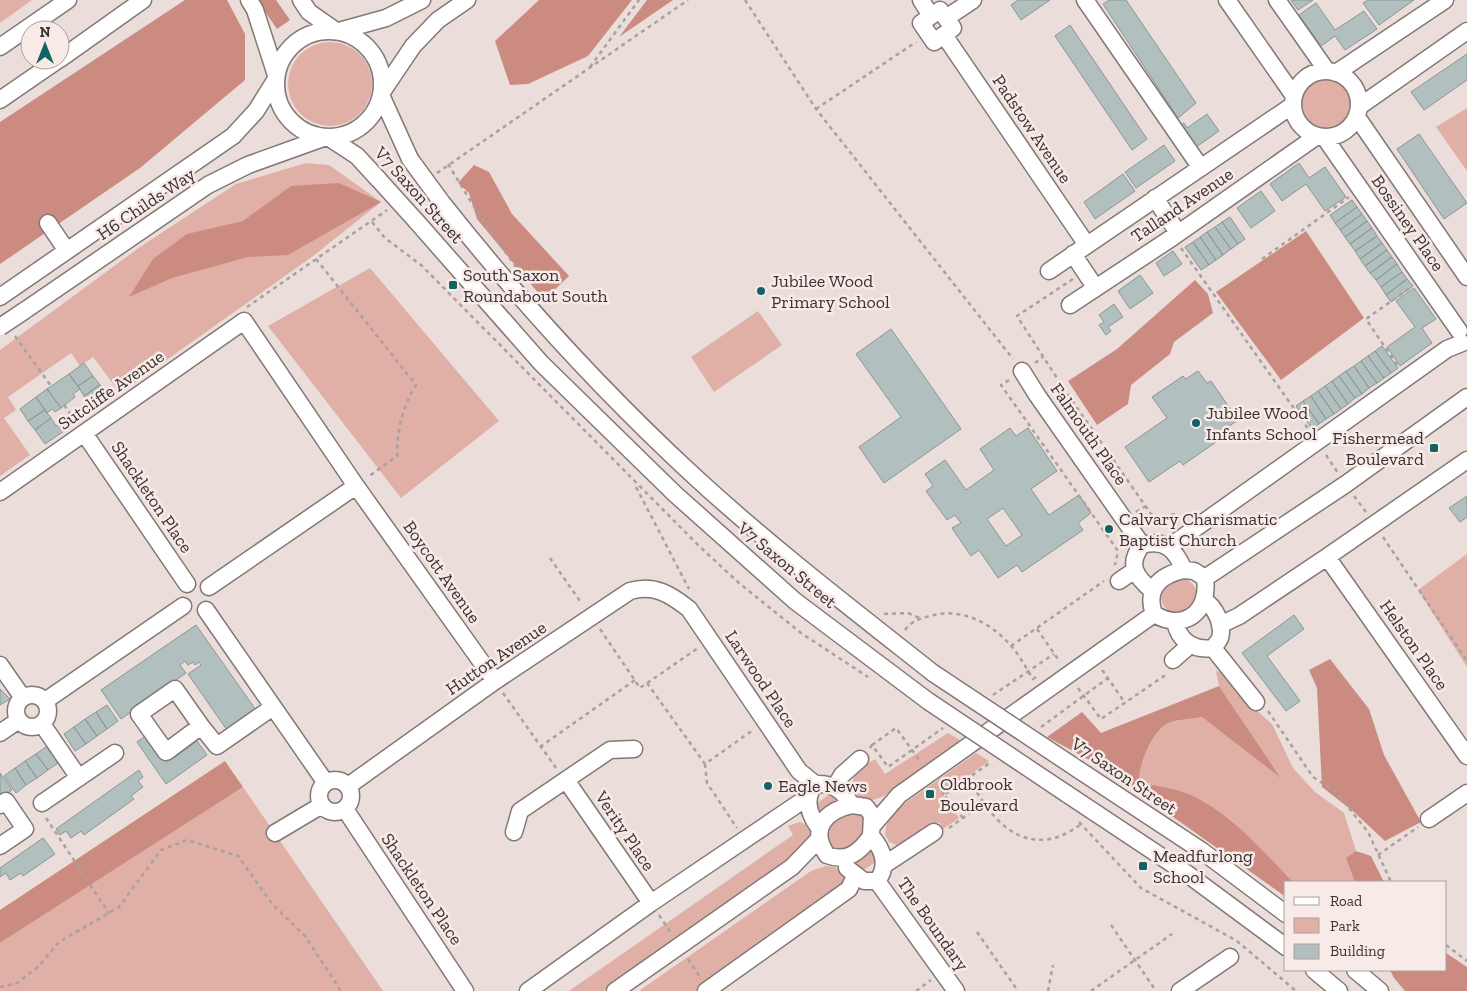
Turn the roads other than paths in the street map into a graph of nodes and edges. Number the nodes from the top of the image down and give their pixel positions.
1 (68, 0) edge
2 (143, 0) edge
3 (249, 0) edge
4 (301, 0) edge
5 (422, 0) edge
6 (466, 0) edge
7 (921, 0) edge
8 (973, 0) edge
9 (1085, 0) edge
10 (1227, 0) edge
11 (1277, 0) edge
12 (1445, 0) edge
13 (939, 17) junction
14 (337, 31) junction
15 (1467, 31) edge
16 (936, 34) junction
17 (0, 47) edge
18 (70, 51) edge
19 (43, 70) edge
20 (1331, 72) junction
21 (276, 77) junction
22 (382, 94) junction
23 (0, 100) edge
24 (1293, 101) junction
25 (1358, 112) junction
26 (327, 137) junction
27 (1321, 137) junction
28 (1201, 168) junction
29 (1155, 198) junction
30 (48, 223) dead end
31 (1178, 233) junction
32 (1080, 250) junction
33 (67, 251) junction
34 (1049, 271) dead end
35 (1467, 277) edge
36 (1094, 287) junction
37 (6, 293) edge
38 (1070, 305) dead end
39 (244, 321) joint
40 (5, 328) edge
41 (1464, 336) edge
42 (1022, 371) road end
43 (1467, 397) edge
44 (84, 433) junction
45 (1467, 460) edge
46 (356, 486) junction
47 (0, 492) edge
48 (1142, 545) junction
49 (1168, 547) junction
50 (1327, 557) junction
51 (1135, 570) junction
52 (1184, 570) junction
53 (1113, 576) road end
54 (1205, 578) junction
55 (187, 584) junction
56 (209, 587) junction
57 (1153, 591) junction
58 (674, 596) joint
59 (1205, 601) junction
60 (183, 606) junction
61 (206, 610) junction
62 (1154, 614) junction
63 (1175, 621) junction
64 (1220, 625) junction
65 (1190, 645) junction
66 (1213, 648) junction
67 (0, 664) edge
68 (1171, 666) road end
69 (495, 681) junction
70 (23, 698) junction
71 (45, 701) junction
72 (1256, 702) road end
73 (273, 707) junction
74 (19, 720) junction
75 (42, 724) junction
76 (202, 726) dead end
77 (0, 732) edge
78 (634, 749) dead end
79 (116, 753) dead end
80 (1467, 756) edge
81 (860, 759) road end
82 (79, 778) junction
83 (566, 780) junction
84 (326, 783) junction
85 (815, 784) junction
86 (348, 786) junction
87 (836, 787) junction
88 (1467, 792) edge
89 (899, 795) junction
90 (807, 801) junction
91 (42, 803) road end
92 (0, 805) edge
93 (322, 806) junction
94 (859, 806) junction
95 (345, 809) junction
96 (1429, 819) road end
97 (872, 831) junction
98 (514, 832) dead end
99 (934, 832) road end
100 (275, 833) dead end
101 (819, 834) junction
102 (0, 846) edge
103 (834, 857) junction
104 (884, 865) junction
105 (792, 867) junction
106 (855, 876) junction
107 (878, 881) junction
108 (651, 904) junction
109 (1284, 912) edge
110 (1284, 945) edge
111 (1230, 957) dead end
112 (1315, 971) edge
113 (1356, 971) edge
114 (708, 990) edge
115 (465, 991) edge
116 (528, 991) edge
117 (615, 991) edge
118 (956, 991) edge
119 (1180, 991) edge
120 (1339, 991) edge
121 (1380, 991) edge

1 - 17 street
2 - 18 street
3 - 21 street
4 - 14 street
5 - 14 street
6 - 22 street
7 - 13 street
8 - 13 street
9 - 28 street
10 - 24 street
11 - 20 street
12 - 20 street
13 - 16 street
13 - 16 street
14 - 21 street
14 - 22 street
15 - 25 street
16 - 32 street, Padstow Avenue
19 - 23 street
20 - 24 street
20 - 25 street
21 - 26 street
21 - 33 street, H6 Childs Way
22 - 26 street
22 - 109 street, V7 Saxon Street, bridge
24 - 27 street
24 - 28 street, Talland Avenue
25 - 27 street
25 - 35 street, Bossiney Place
26 - 40 street, H6 Childs Way, bridge
26 - 110 street, V7 Saxon Street, bridge
27 - 31 street, Talland Avenue
27 - 41 street, Bossiney Place
28 - 29 street, Talland Avenue
29 - 31 street
29 - 32 street, Talland Avenue
30 - 33 street
31 - 36 street, Talland Avenue
32 - 34 street, Talland Avenue
32 - 36 street, Padstow Avenue
33 - 37 street, H6 Childs Way
36 - 38 street, Talland Avenue
39 - 44 street, Sutcliffe Avenue
39 - 46 street, Boycott Avenue
41 - 49 street
42 - 48 street, Falmouth Place
43 - 54 street
44 - 47 street, Sutcliffe Avenue
44 - 55 street, Shackleton Place
45 - 50 street
46 - 56 street
46 - 69 street, Boycott Avenue
48 - 49 street
48 - 51 street
49 - 52 street
50 - 64 street
50 - 80 street, Helston Place
51 - 53 street
51 - 57 street
52 - 54 street
52 - 57 street
54 - 59 street
55 - 56 street
55 - 60 street
56 - 61 street
57 - 62 street
58 - 69 street, Hutton Avenue
58 - 85 street, Larwood Place
59 - 63 street
59 - 64 street
60 - 61 street
60 - 71 street
61 - 73 street
62 - 63 street
62 - 89 street
63 - 65 street
64 - 66 street
65 - 66 street
65 - 68 street
66 - 72 street
67 - 70 street
69 - 86 street, Hutton Avenue
70 - 71 street
70 - 74 street
71 - 75 street
73 - 76 street
73 - 84 street
74 - 75 street
74 - 77 street
75 - 82 street
78 - 83 street
79 - 82 street
81 - 87 street
82 - 91 street
83 - 98 street
83 - 108 street, Verity Place
84 - 86 street
84 - 93 street
85 - 87 street
85 - 90 street
86 - 95 street
87 - 94 street
88 - 96 street
89 - 94 street
89 - 97 street
90 - 101 street
90 - 108 street
92 - 102 street
93 - 95 street
93 - 100 street
94 - 97 street
94 - 101 street
95 - 115 street, Shackleton Place
97 - 103 street
97 - 104 street
99 - 104 street
101 - 103 street
101 - 105 street
103 - 105 street
103 - 106 street
104 - 107 street
105 - 117 street
106 - 107 street
106 - 114 street
107 - 118 street, The Boundary
108 - 116 street
111 - 119 street
112 - 120 street
113 - 121 street

